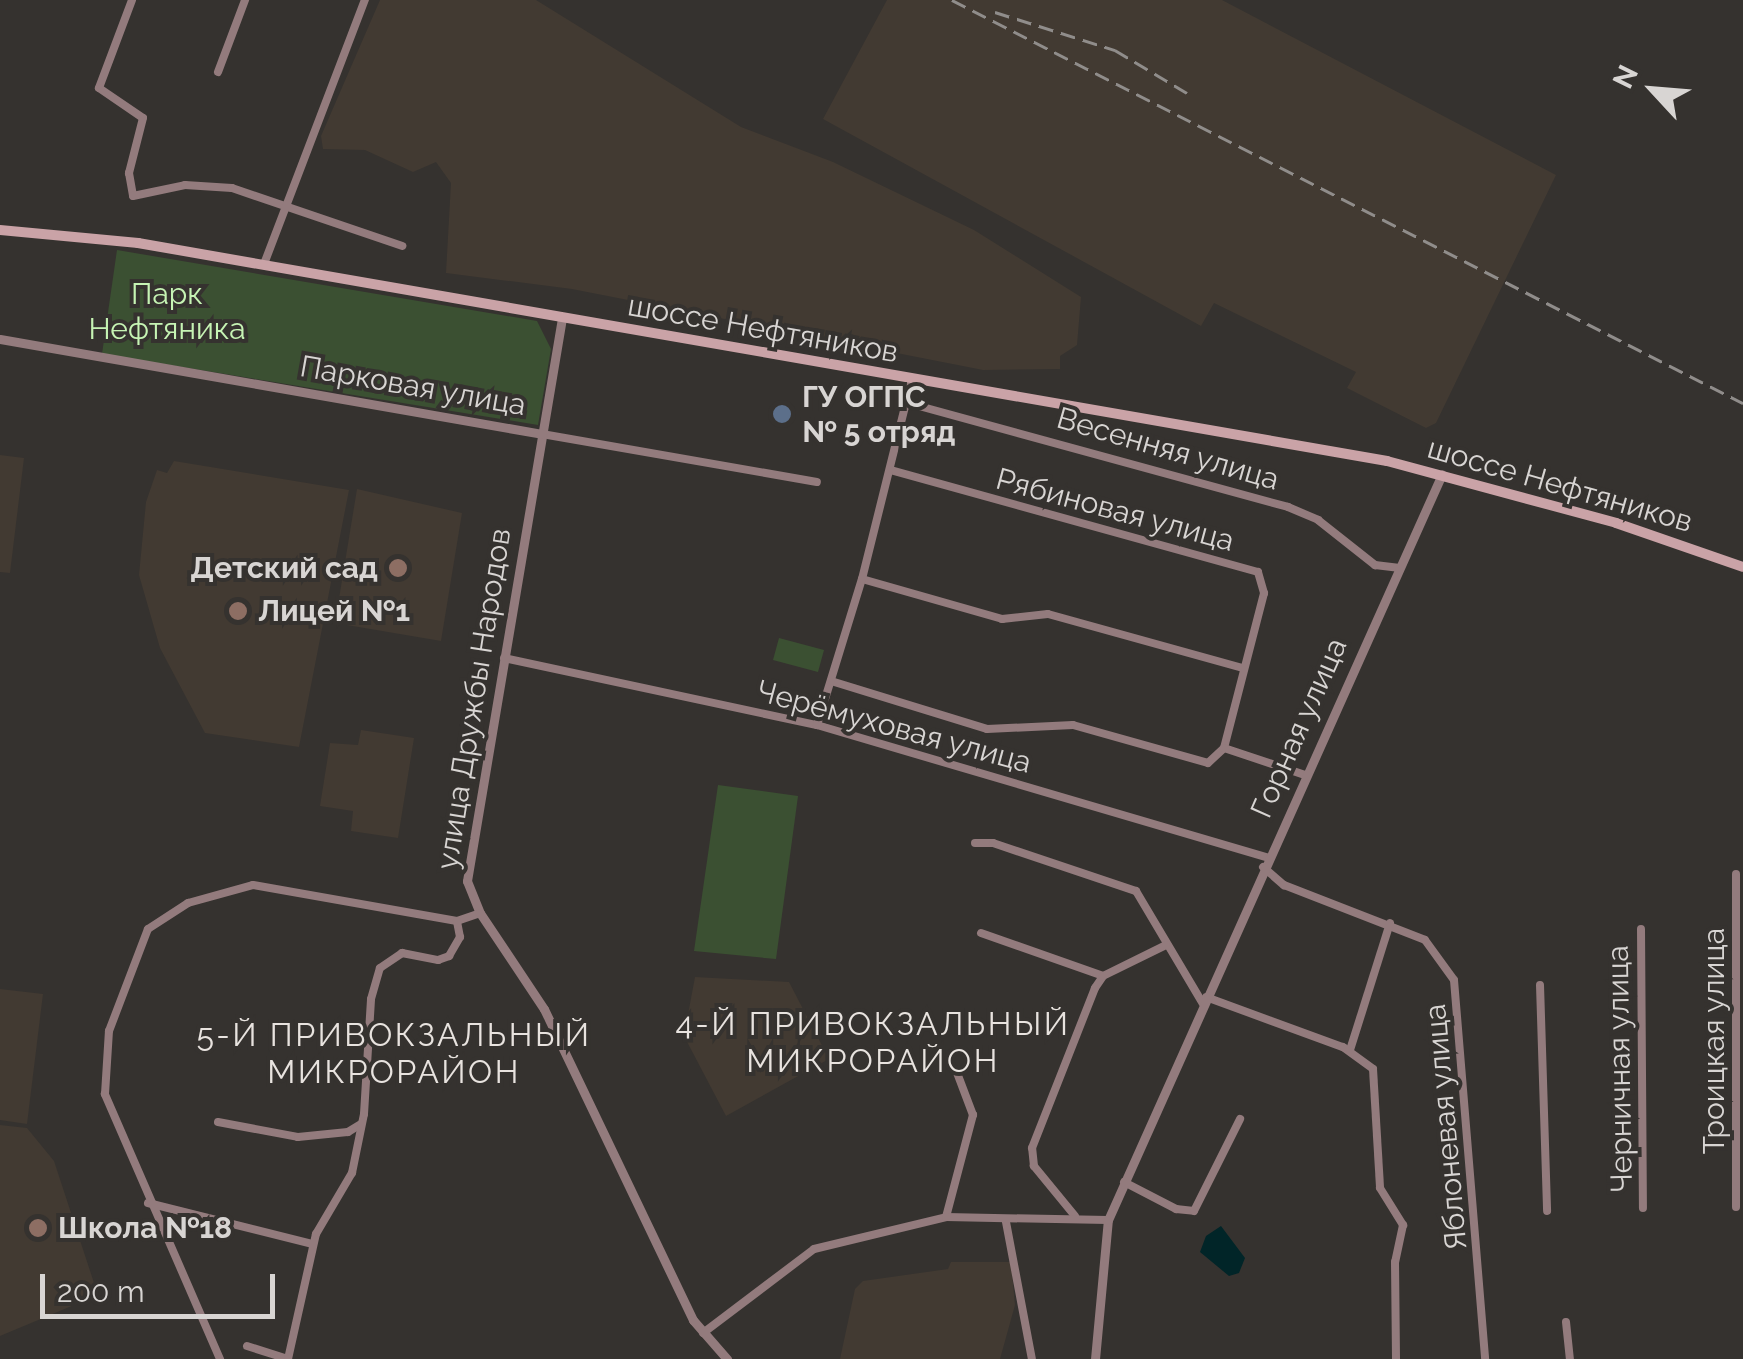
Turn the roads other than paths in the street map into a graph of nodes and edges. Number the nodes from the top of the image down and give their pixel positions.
1 (132, 0) edge
2 (245, 0) edge
3 (365, 0) edge
4 (218, 72) dead end
5 (281, 209) junction
6 (0, 230) edge
7 (402, 246) dead end
8 (264, 264) junction
9 (562, 318) junction
10 (0, 339) edge
11 (911, 382) junction
12 (908, 403) junction
13 (542, 434) junction
14 (891, 470) junction
15 (1442, 474) junction
16 (817, 482) dead end
17 (1400, 568) junction
18 (1743, 568) edge
19 (862, 580) junction
20 (504, 658) junction
21 (1243, 668) junction
22 (832, 681) junction
23 (817, 725) junction
24 (1224, 748) junction
25 (1305, 775) junction
26 (975, 843) dead end
27 (1265, 862) junction
28 (1736, 874) dead end
29 (480, 913) junction
30 (457, 922) junction
31 (1390, 923) junction
32 (1641, 929) dead end
33 (981, 933) dead end
34 (1166, 944) junction
35 (1104, 976) junction
36 (1540, 986) dead end
37 (1204, 1000) junction
38 (1350, 1050) junction
39 (956, 1070) dead end
40 (1240, 1119) dead end
41 (218, 1122) dead end
42 (361, 1124) junction
43 (1124, 1182) junction
44 (148, 1202) junction
45 (1736, 1207) dead end
46 (1644, 1208) dead end
47 (1548, 1210) dead end
48 (1076, 1216) junction
49 (946, 1217) junction
50 (1108, 1220) junction
51 (1006, 1222) junction
52 (313, 1244) junction
53 (1566, 1322) dead end
54 (702, 1332) junction
55 (247, 1346) dead end
56 (220, 1359) edge
57 (288, 1359) edge
58 (727, 1359) edge
59 (1032, 1359) edge
60 (1095, 1359) edge
61 (1396, 1359) edge
62 (1485, 1359) edge
63 (1570, 1359) edge

1 - 5 street
2 - 4 street
3 - 5 street
5 - 7 street
5 - 8 street
6 - 8 main road, шоссе Нефтяников
8 - 9 main road, шоссе Нефтяников
9 - 11 main road, шоссе Нефтяников
9 - 13 street, улица Дружбы Народов
10 - 13 street, Парковая улица
11 - 12 street
11 - 15 main road, шоссе Нефтяников
12 - 14 street
12 - 17 street, Весенняя улица
13 - 16 street, Парковая улица
13 - 20 street, улица Дружбы Народов
14 - 19 street
14 - 21 street, Рябиновая улица
15 - 17 street, Горная улица
15 - 18 main road, шоссе Нефтяников
17 - 25 street, Горная улица
19 - 21 street
19 - 22 street
20 - 23 street, Черёмуховая улица
20 - 29 street, улица Дружбы Народов
21 - 24 street
22 - 23 street
22 - 24 street
23 - 27 street, Черёмуховая улица
24 - 25 street
25 - 27 street, Горная улица
26 - 34 street
27 - 31 street, Черёмуховая улица
27 - 37 street, Горная улица
28 - 45 street, Троицкая улица
29 - 30 street
29 - 54 street, улица Дружбы Народов
30 - 42 street
30 - 44 street
31 - 38 street
31 - 62 street, Яблоневая улица
32 - 46 street, Черничная улица
33 - 35 street
34 - 35 street
34 - 37 street
35 - 48 street
36 - 47 street
37 - 38 street
37 - 43 street, Горная улица
38 - 61 street
39 - 49 street
40 - 43 street
41 - 42 street
42 - 52 street
43 - 50 street, Горная улица
44 - 52 street
44 - 56 street
48 - 50 street
48 - 51 street
49 - 51 street
49 - 54 street
50 - 60 street, Горная улица
51 - 59 street
52 - 57 street
53 - 63 street
54 - 58 street, улица Дружбы Народов
55 - 57 street

